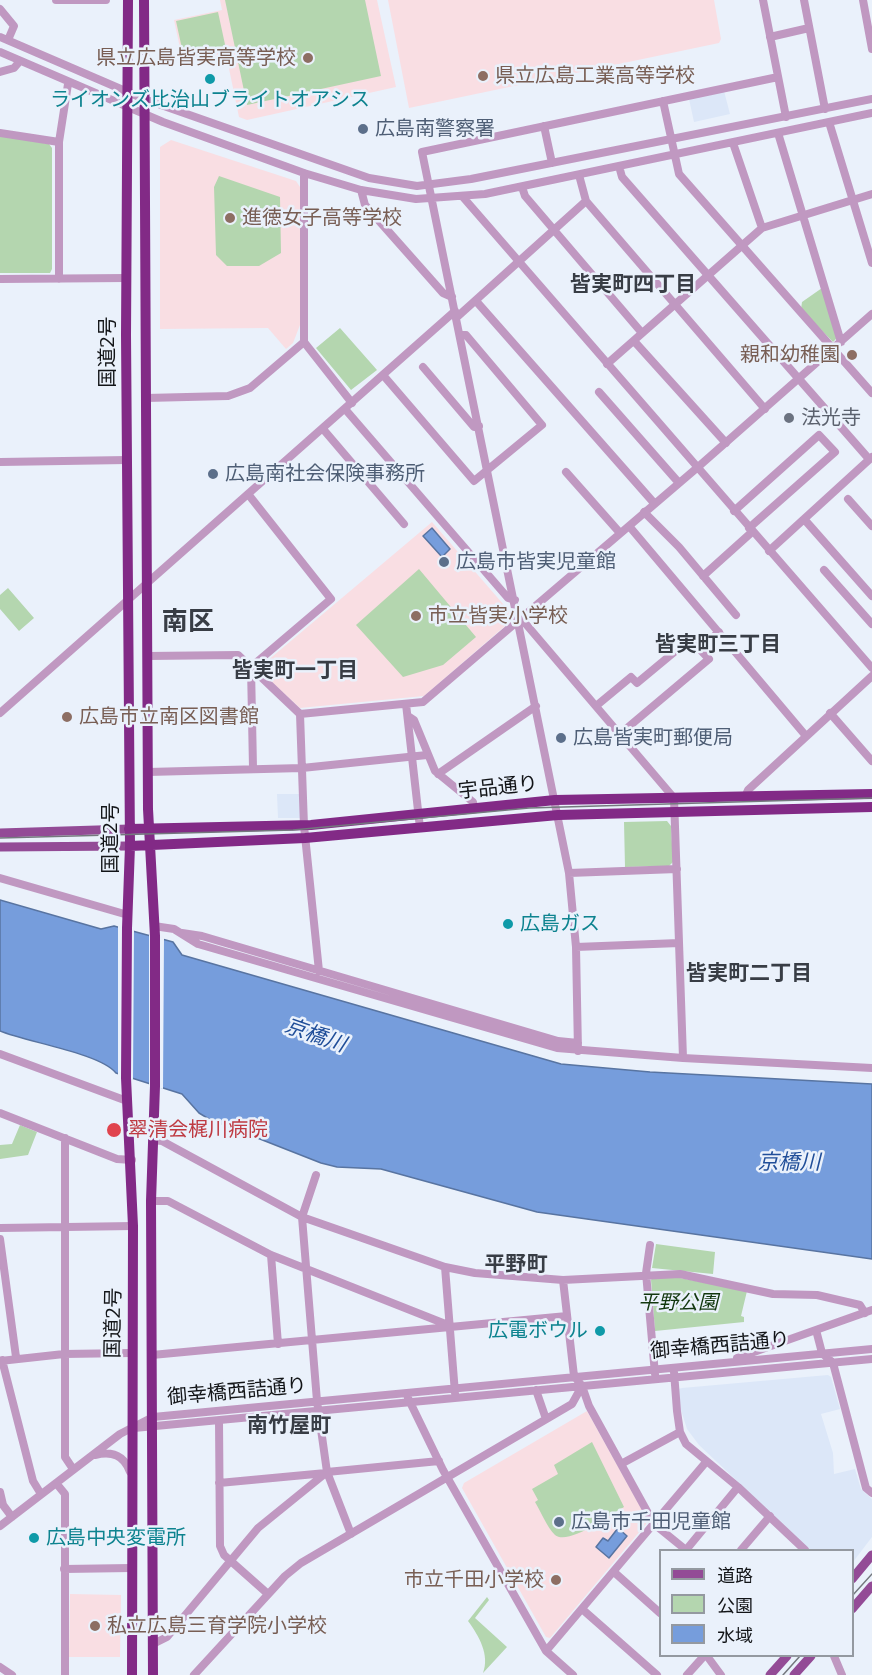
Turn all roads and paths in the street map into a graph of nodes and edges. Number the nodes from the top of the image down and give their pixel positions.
1 (56, 0) edge
2 (76, 0) edge
3 (106, 0) edge
4 (128, 0) edge
5 (144, 0) edge
6 (763, 0) edge
7 (804, 0) edge
8 (863, 0) edge
9 (0, 9) edge
10 (809, 28) junction
11 (770, 37) junction
12 (4, 38) edge
13 (872, 47) edge
14 (0, 52) edge
15 (20, 61) junction
16 (0, 72) edge
17 (778, 77) junction
18 (68, 84) junction
19 (128, 93) junction
20 (144, 99) junction
21 (872, 99) edge
22 (663, 101) junction
23 (127, 108) junction
24 (825, 109) junction
25 (872, 113) edge
26 (145, 115) junction
27 (786, 117) junction
28 (829, 122) junction
29 (544, 126) junction
30 (0, 133) edge
31 (778, 133) junction
32 (671, 140) junction
33 (59, 142) junction
34 (733, 142) junction
35 (674, 155) junction
36 (552, 163) junction
37 (619, 166) junction
38 (304, 172) junction
39 (579, 175) junction
40 (429, 185) junction
41 (522, 187) junction
42 (361, 190) junction
43 (872, 194) edge
44 (462, 196) junction
45 (432, 200) junction
46 (853, 200) junction
47 (586, 201) junction
48 (803, 215) junction
49 (762, 228) junction
50 (555, 230) junction
51 (741, 245) junction
52 (520, 263) junction
53 (872, 263) edge
54 (708, 274) junction
55 (126, 278) junction
56 (0, 279) edge
57 (59, 279) junction
58 (452, 297) junction
59 (476, 301) junction
60 (674, 304) junction
61 (456, 314) junction
62 (872, 315) edge
63 (642, 333) junction
64 (460, 334) junction
65 (634, 341) junction
66 (304, 342) junction
67 (842, 342) junction
68 (834, 348) junction
69 (607, 364) junction
70 (423, 367) dead end
71 (383, 375) junction
72 (799, 380) junction
73 (599, 392) dead end
74 (872, 393) edge
75 (146, 398) junction
76 (352, 403) junction
77 (345, 409) junction
78 (765, 409) junction
79 (479, 426) junction
80 (323, 429) junction
81 (726, 443) junction
82 (871, 458) edge
83 (127, 460) junction
84 (0, 462) edge
85 (698, 467) junction
86 (488, 471) junction
87 (566, 472) dead end
88 (679, 483) junction
89 (248, 494) junction
90 (848, 500) dead end
91 (654, 503) junction
92 (734, 511) junction
93 (644, 512) junction
94 (804, 519) junction
95 (404, 524) dead end
96 (629, 525) junction
97 (872, 526) edge
98 (751, 530) junction
99 (620, 533) junction
100 (769, 551) junction
101 (824, 570) dead end
102 (703, 576) junction
103 (148, 583) junction
104 (872, 596) edge
105 (514, 600) junction
106 (128, 602) junction
107 (736, 615) dead end
108 (519, 620) junction
109 (872, 624) edge
110 (719, 632) junction
111 (699, 649) junction
112 (148, 656) junction
113 (251, 667) junction
114 (872, 668) edge
115 (872, 676) edge
116 (406, 704) junction
117 (536, 706) junction
118 (596, 706) junction
119 (0, 713) edge
120 (830, 713) junction
121 (300, 714) junction
122 (408, 716) junction
123 (620, 734) junction
124 (806, 735) junction
125 (427, 755) junction
126 (413, 756) junction
127 (872, 760) edge
128 (252, 768) junction
129 (302, 768) junction
130 (148, 772) junction
131 (438, 774) junction
132 (872, 794) edge
133 (745, 797) junction
134 (674, 798) junction
135 (555, 800) junction
136 (872, 807) edge
137 (474, 809) junction
138 (675, 812) junction
139 (419, 814) junction
140 (558, 815) junction
141 (304, 826) junction
142 (149, 828) junction
143 (420, 828) junction
144 (129, 829) junction
145 (0, 833) edge
146 (305, 838) junction
147 (150, 845) junction
148 (130, 846) junction
149 (0, 847) edge
150 (677, 869) junction
151 (569, 873) junction
152 (0, 878) edge
153 (128, 915) junction
154 (155, 931) junction
155 (181, 933) junction
156 (679, 943) junction
157 (576, 947) junction
158 (319, 971) junction
159 (578, 1047) junction
160 (0, 1054) edge
161 (683, 1058) junction
162 (872, 1068) edge
163 (127, 1101) junction
164 (0, 1113) edge
165 (65, 1138) junction
166 (153, 1140) junction
167 (132, 1160) junction
168 (316, 1175) dead end
169 (151, 1201) junction
170 (302, 1217) junction
171 (133, 1226) junction
172 (64, 1227) junction
173 (0, 1228) edge
174 (0, 1239) edge
175 (650, 1245) dead end
176 (271, 1255) junction
177 (445, 1267) junction
178 (307, 1269) junction
179 (646, 1274) junction
180 (563, 1280) junction
181 (869, 1312) edge
182 (567, 1316) junction
183 (450, 1326) junction
184 (816, 1330) junction
185 (312, 1341) junction
186 (278, 1344) junction
187 (872, 1349) edge
188 (131, 1353) junction
189 (822, 1353) junction
190 (64, 1354) junction
191 (152, 1355) junction
192 (16, 1357) junction
193 (872, 1359) edge
194 (1, 1361) edge
195 (724, 1362) junction
196 (833, 1363) junction
197 (674, 1368) junction
198 (654, 1369) junction
199 (574, 1376) junction
200 (674, 1377) junction
201 (655, 1379) junction
202 (582, 1386) junction
203 (455, 1388) junction
204 (536, 1390) junction
205 (407, 1393) junction
206 (456, 1398) junction
207 (317, 1401) junction
208 (408, 1402) junction
209 (318, 1410) junction
210 (546, 1419) junction
211 (219, 1421) junction
212 (153, 1422) junction
213 (132, 1428) junction
214 (680, 1432) junction
215 (91, 1456) junction
216 (439, 1461) junction
217 (706, 1462) junction
218 (621, 1464) junction
219 (73, 1469) junction
220 (327, 1472) junction
221 (448, 1478) junction
222 (132, 1479) junction
223 (56, 1483) junction
224 (219, 1483) junction
225 (738, 1487) junction
226 (0, 1492) edge
227 (872, 1493) edge
228 (41, 1494) junction
229 (770, 1516) junction
230 (12, 1517) junction
231 (654, 1524) junction
232 (0, 1526) edge
233 (351, 1534) junction
234 (800, 1548) edge
235 (685, 1549) edge
236 (687, 1549) edge
237 (743, 1549) edge
238 (872, 1555) edge
239 (230, 1561) junction
240 (63, 1569) junction
241 (131, 1569) junction
242 (614, 1572) junction
243 (854, 1577) edge
244 (872, 1586) edge
245 (268, 1594) junction
246 (854, 1607) edge
247 (582, 1609) junction
248 (659, 1612) edge
249 (153, 1644) junction
250 (546, 1652) junction
251 (704, 1657) edge
252 (706, 1657) edge
253 (787, 1657) edge
254 (810, 1657) edge
255 (834, 1657) edge
256 (0, 1667) edge
257 (12, 1675) edge
258 (65, 1675) edge
259 (132, 1675) edge
260 (153, 1675) edge
261 (194, 1675) edge
262 (573, 1675) edge
263 (657, 1675) edge
264 (687, 1675) edge
265 (721, 1675) edge
266 (771, 1675) edge
267 (794, 1675) edge
268 (842, 1675) edge

1 - 2 street
2 - 3 street
4 - 19 highway, 国道2号
5 - 20 highway, 国道2号
6 - 11 street
7 - 10 street
8 - 13 street
9 - 12 street
10 - 11 street
10 - 24 street
11 - 17 street
12 - 19 street
14 - 15 street
15 - 16 street
15 - 18 street
17 - 22 street
17 - 27 street
18 - 23 street
18 - 33 street
19 - 20 street
19 - 23 highway, 国道2号
20 - 26 highway, 国道2号
20 - 40 street
21 - 24 street
22 - 29 street
22 - 32 street
23 - 26 street
23 - 55 highway, 国道2号
24 - 27 street
25 - 28 street
26 - 38 street
26 - 75 highway, 国道2号
27 - 32 street
28 - 31 street
28 - 46 street
29 - 36 street
29 - 40 street
30 - 33 street
31 - 34 street
31 - 48 street
32 - 35 street
32 - 36 street
33 - 57 street
34 - 35 street
34 - 49 street
35 - 37 street
35 - 51 street
36 - 40 street
37 - 39 street
37 - 54 street
38 - 42 street
38 - 66 street
39 - 41 street
39 - 47 street
40 - 45 street
41 - 44 street
41 - 50 street
42 - 45 street
42 - 58 street
43 - 46 street
44 - 45 street
44 - 52 street
45 - 58 street
46 - 48 street
46 - 53 street
47 - 50 street
47 - 60 street
48 - 49 street
48 - 67 street
49 - 51 street
50 - 52 street
50 - 63 street
51 - 54 street
51 - 68 street
52 - 59 street
52 - 69 street
54 - 60 street
54 - 72 street
55 - 57 street
55 - 83 highway, 国道2号
56 - 57 street
58 - 61 street
59 - 61 street
59 - 91 street
60 - 63 street
60 - 78 street
61 - 64 street
61 - 71 street
62 - 67 street
63 - 65 street
64 - 79 street
64 - 86 street
65 - 69 street
65 - 81 street
66 - 75 street
66 - 76 street
67 - 68 street
68 - 72 street
68 - 74 street
69 - 85 street
70 - 79 street
71 - 76 street
71 - 86 street
72 - 78 street
72 - 82 street
73 - 88 street
75 - 103 highway, 国道2号
76 - 77 street
77 - 80 street
77 - 105 street
78 - 81 street
79 - 86 street
80 - 89 street
80 - 95 street
81 - 85 street
82 - 94 street
83 - 84 street
83 - 106 highway, 国道2号
85 - 88 street
85 - 92 street
86 - 105 street
87 - 99 street
88 - 91 street
89 - 103 street
89 - 113 street
90 - 97 street
91 - 93 street
92 - 98 street
92 - 98 street
93 - 96 street
93 - 102 street
94 - 100 street
94 - 104 street
96 - 99 street
96 - 110 street
98 - 100 street
98 - 102 street
99 - 108 street
100 - 114 street
101 - 109 street
102 - 107 street
103 - 106 street
103 - 112 highway, 国道2号
105 - 108 street
106 - 119 street
106 - 144 highway, 国道2号
108 - 116 street
108 - 117 street
108 - 118 street
110 - 111 street
110 - 124 street
111 - 118 street
111 - 123 street
112 - 113 street
112 - 130 highway, 国道2号
113 - 121 street
113 - 128 street
115 - 120 street
116 - 121 street
116 - 122 street
117 - 131 street
117 - 135 street
118 - 123 street
120 - 124 street
120 - 127 street
121 - 129 street
122 - 125 street
122 - 126 street
123 - 134 street
124 - 133 street
125 - 126 street
125 - 131 street
126 - 129 street
126 - 139 street
128 - 129 street
128 - 130 street
129 - 141 street
130 - 142 highway, 国道2号
131 - 137 street
132 - 133 highway, 宇品通り
133 - 134 highway, 宇品通り
134 - 135 highway, 宇品通り
134 - 138 street
135 - 137 highway, 宇品通り
135 - 140 street
136 - 138 highway, 宇品通り
137 - 139 highway, 宇品通り
138 - 140 highway, 宇品通り
138 - 150 street
139 - 141 highway, 宇品通り
139 - 143 street
140 - 143 highway, 宇品通り
140 - 151 street
141 - 142 highway, 宇品通り
141 - 146 street
142 - 144 highway, 宇品通り
142 - 147 highway, 国道2号
143 - 146 highway, 宇品通り
144 - 145 main road
144 - 148 highway, 国道2号
146 - 147 highway, 宇品通り
146 - 158 street
147 - 148 highway, 宇品通り
147 - 154 highway, 国道2号
148 - 149 main road
148 - 153 highway, 国道2号
150 - 151 street
150 - 156 street
151 - 157 street
152 - 153 street
153 - 163 highway, 国道2号
154 - 155 street
154 - 166 highway, 国道2号
155 - 158 street
155 - 159 street
156 - 157 street
156 - 161 street
157 - 159 street
158 - 159 street
159 - 161 street
160 - 163 street
161 - 162 street
163 - 167 highway, 国道2号
164 - 165 street
165 - 167 street
165 - 172 street
166 - 169 highway, 国道2号
166 - 170 street
167 - 171 highway, 国道2号
168 - 170 street
169 - 176 street
169 - 191 highway, 国道2号
170 - 177 street
170 - 178 street
171 - 172 street
171 - 188 highway, 国道2号
172 - 173 street
172 - 190 street
174 - 192 street
175 - 179 street
176 - 178 street
176 - 186 street
177 - 180 street
177 - 183 street
178 - 183 street
178 - 185 street
179 - 180 street
179 - 181 street
179 - 198 street
180 - 182 street
181 - 184 street
182 - 183 street
182 - 199 street
183 - 185 street
183 - 203 street
184 - 189 street
184 - 195 street
185 - 186 street
185 - 207 street
186 - 191 street
187 - 189 street, 御幸橋西詰通り
188 - 190 street
188 - 213 highway, 国道2号
189 - 195 street, 御幸橋西詰通り
189 - 196 street
190 - 192 street
190 - 219 street
191 - 212 highway, 国道2号
192 - 194 street
193 - 196 street, 御幸橋西詰通り
194 - 228 street
195 - 197 street, 御幸橋西詰通り
196 - 200 street, 御幸橋西詰通り
196 - 227 street
197 - 198 street, 御幸橋西詰通り
197 - 200 street
198 - 199 street, 御幸橋西詰通り
198 - 201 street
199 - 202 street
199 - 203 street, 御幸橋西詰通り
200 - 201 street, 御幸橋西詰通り
200 - 214 street
201 - 202 street, 御幸橋西詰通り
202 - 204 street, 御幸橋西詰通り
202 - 210 street
202 - 218 street
203 - 205 street, 御幸橋西詰通り
203 - 206 street
204 - 206 street, 御幸橋西詰通り
204 - 210 street
205 - 207 street, 御幸橋西詰通り
205 - 208 street
206 - 208 street, 御幸橋西詰通り
207 - 209 street
207 - 212 street, 御幸橋西詰通り
208 - 209 street, 御幸橋西詰通り
208 - 216 street
209 - 211 street, 御幸橋西詰通り
209 - 220 street
210 - 221 street
211 - 212 street, 御幸橋西詰通り
211 - 224 street
212 - 213 street, 御幸橋西詰通り
212 - 249 highway, 国道2号
213 - 215 street, 御幸橋西詰通り
213 - 222 highway, 国道2号
214 - 217 street
214 - 218 street
215 - 219 street, 御幸橋西詰通り
215 - 222 street
216 - 220 street
216 - 221 street
217 - 225 street
217 - 231 street
218 - 231 street
219 - 223 street, 御幸橋西詰通り
220 - 224 street
220 - 233 street
220 - 239 street
221 - 233 street
221 - 250 street
222 - 241 highway, 国道2号
223 - 228 street, 御幸橋西詰通り
223 - 240 street
224 - 239 street
225 - 229 street
225 - 236 street
226 - 230 street
228 - 230 street, 御幸橋西詰通り
229 - 234 street
229 - 237 street
230 - 232 street, 御幸橋西詰通り
231 - 235 street
231 - 242 street
233 - 245 street
238 - 243 main road
239 - 245 street
239 - 249 street
240 - 241 street
240 - 258 street
241 - 259 highway, 国道2号
242 - 247 street
242 - 248 street
244 - 246 main road
245 - 261 street
247 - 250 street
247 - 263 street
249 - 260 highway, 国道2号
250 - 262 street
251 - 264 street
252 - 265 street
253 - 266 main road
254 - 267 main road
255 - 268 street
256 - 257 street

